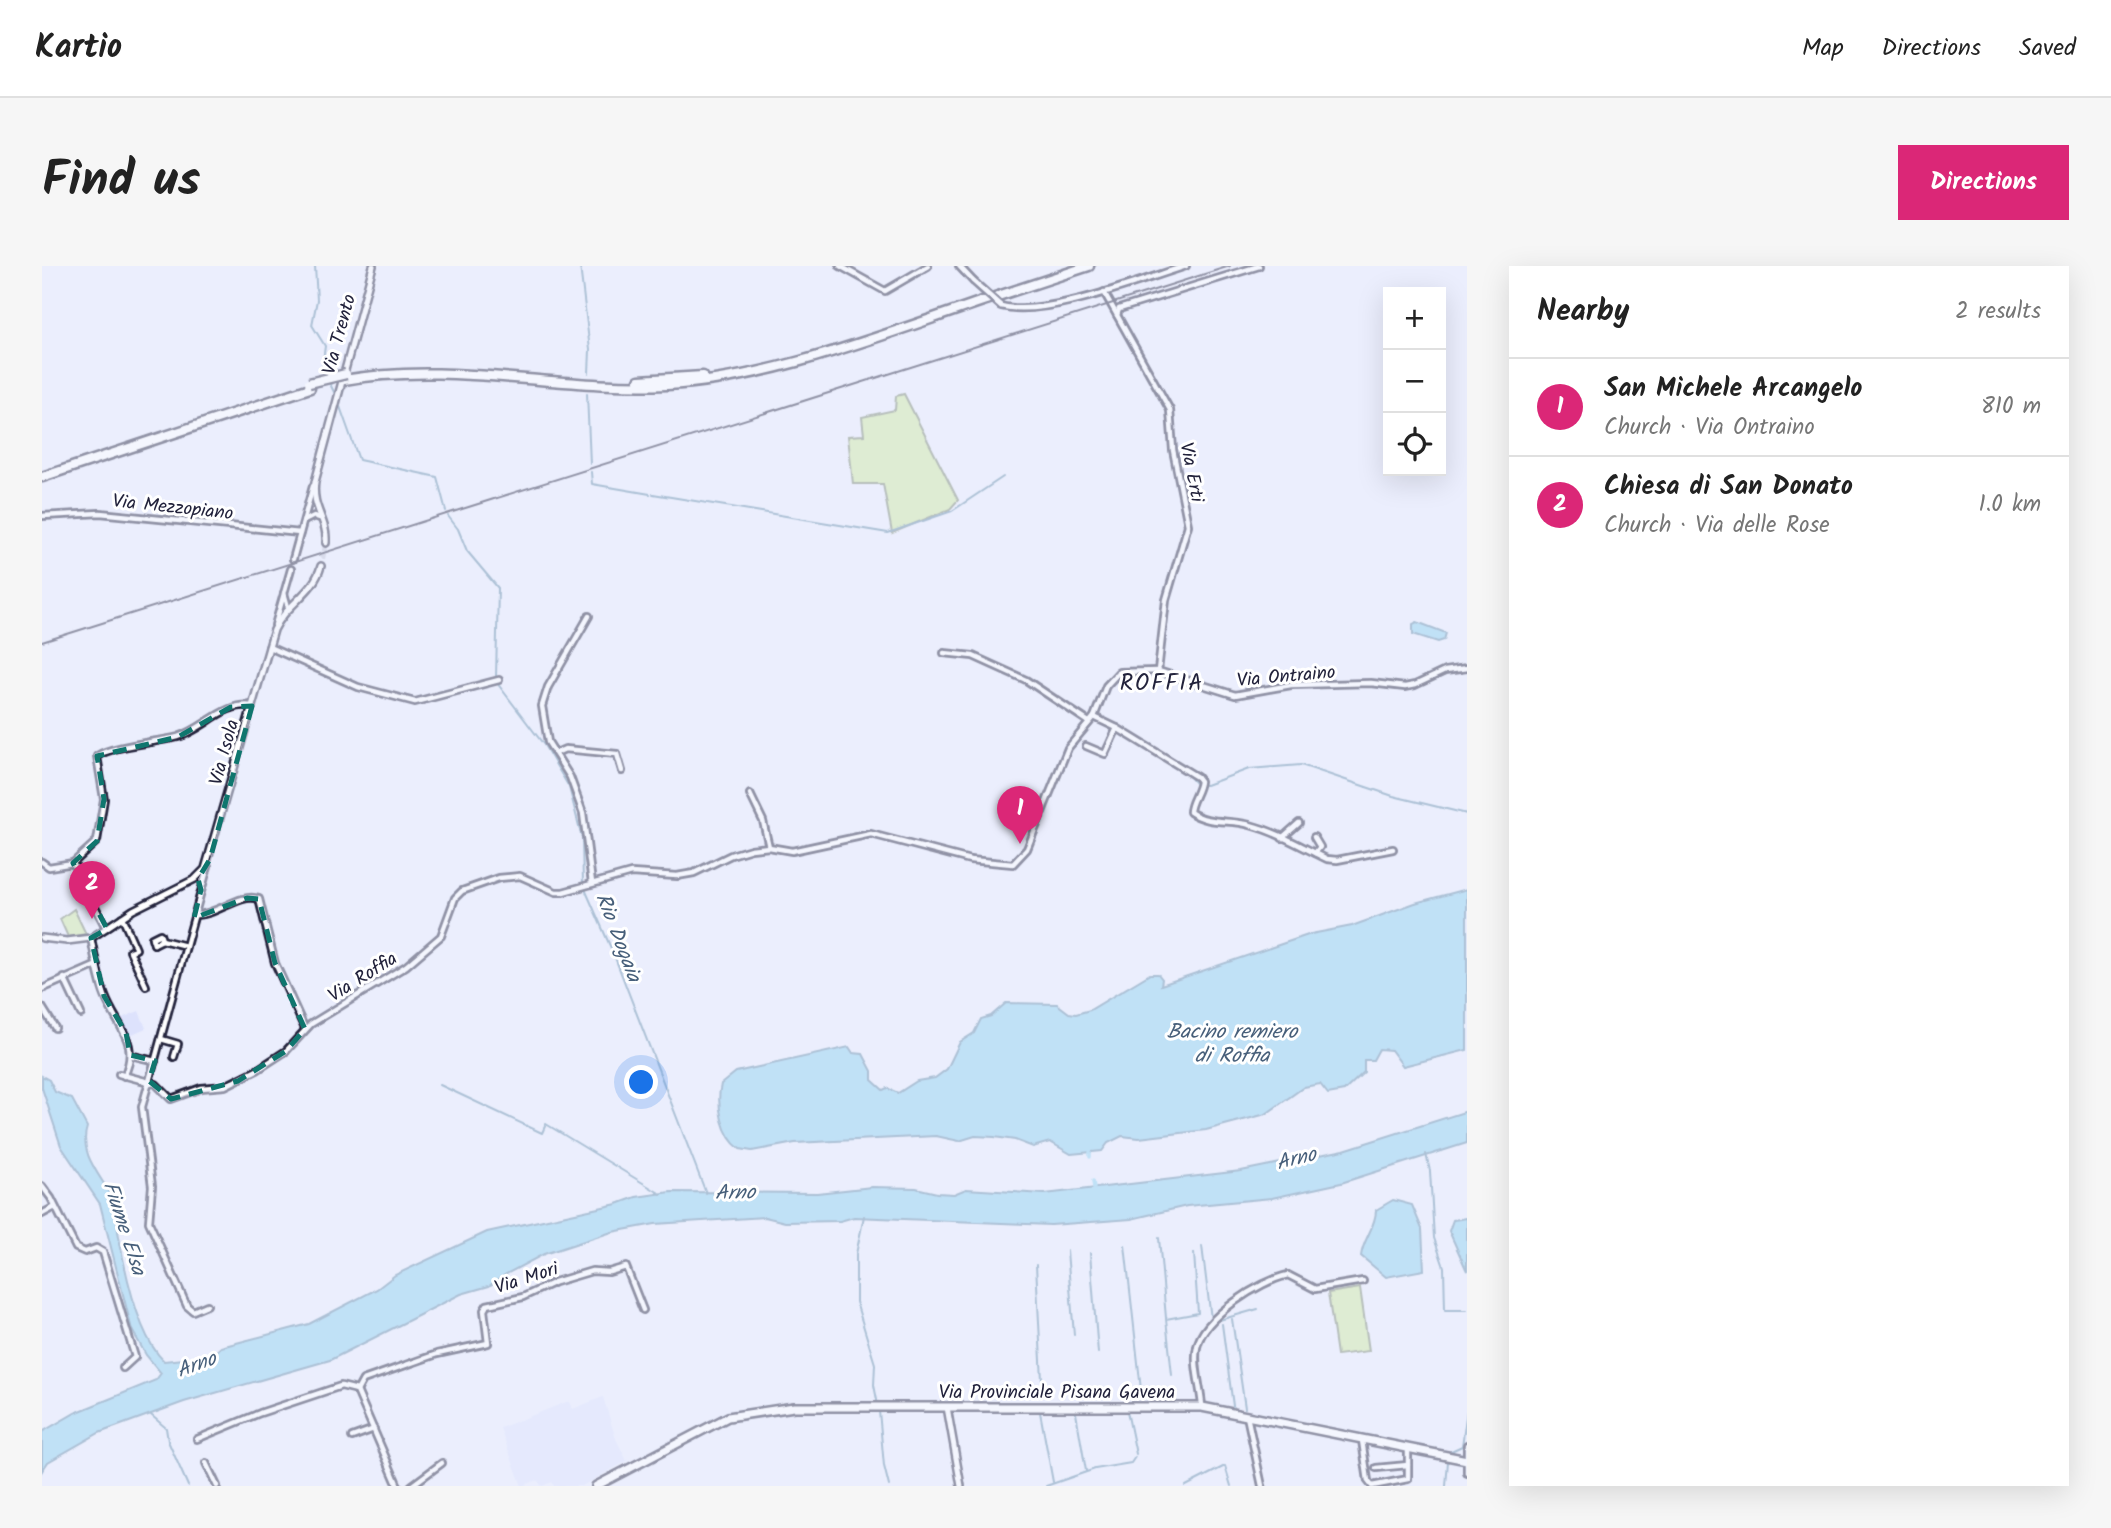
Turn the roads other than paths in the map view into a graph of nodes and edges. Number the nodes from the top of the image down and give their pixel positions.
1 (373, 266) edge
2 (840, 266) edge
3 (928, 266) edge
4 (958, 266) edge
5 (1073, 266) edge
6 (1089, 266) edge
7 (1186, 266) edge
8 (1259, 266) edge
9 (1104, 292) junction
10 (990, 296) junction
11 (1117, 316) junction
12 (42, 474) edge
13 (314, 482) junction
14 (316, 510) junction
15 (308, 514) junction
16 (42, 515) edge
17 (322, 520) junction
18 (300, 533) junction
19 (326, 543) tunnel mouth
20 (293, 559) dead end
21 (321, 566) tunnel mouth
22 (291, 569) dead end
23 (285, 602) junction
24 (589, 616) dead end
25 (269, 647) junction
26 (944, 653) dead end
27 (1467, 668) edge
28 (1158, 671) junction
29 (499, 680) dead end
30 (252, 706) junction
31 (1092, 720) junction
32 (1117, 728) junction
33 (1086, 746) dead end
34 (556, 752) junction
35 (622, 771) dead end
36 (750, 794) dead end
37 (1299, 823) dead end
38 (1314, 837) dead end
39 (1282, 838) junction
40 (769, 847) junction
41 (1393, 849) dead end
42 (1315, 853) junction
43 (210, 859) junction
44 (42, 862) edge
45 (74, 863) junction
46 (1013, 864) joint
47 (196, 878) junction
48 (589, 883) junction
49 (204, 884) junction
50 (201, 890) junction
51 (195, 915) junction
52 (122, 917) junction
53 (106, 928) junction
54 (42, 938) edge
55 (91, 938) junction
56 (162, 940) dead end
57 (186, 946) junction
58 (97, 965) junction
59 (64, 978) junction
60 (146, 986) dead end
61 (42, 989) edge
62 (42, 1007) edge
63 (81, 1014) dead end
64 (55, 1028) dead end
65 (305, 1030) junction
66 (161, 1039) junction
67 (130, 1055) junction
68 (174, 1057) dead end
69 (155, 1061) junction
70 (149, 1081) junction
71 (42, 1186) edge
72 (55, 1207) junction
73 (42, 1214) edge
74 (1363, 1282) dead end
75 (207, 1305) dead end
76 (643, 1310) dead end
77 (123, 1368) dead end
78 (358, 1391) junction
79 (947, 1407) junction
80 (1202, 1407) junction
81 (1247, 1416) junction
82 (374, 1429) junction
83 (352, 1437) dead end
84 (197, 1439) dead end
85 (1362, 1439) junction
86 (1467, 1445) edge
87 (1408, 1448) junction
88 (1466, 1459) edge
89 (206, 1463) dead end
90 (442, 1463) dead end
91 (1408, 1465) junction
92 (1376, 1468) dead end
93 (1467, 1472) edge
94 (1260, 1485) edge
95 (217, 1486) edge
96 (398, 1486) edge
97 (411, 1486) edge
98 (596, 1486) edge
99 (961, 1486) edge

1 - 13 street, Via Trento
2 - 3 street
4 - 9 street, bridge
5 - 10 highway
6 - 10 highway
7 - 9 street
8 - 11 street
9 - 11 street, Via Erti
10 - 12 highway, bridge
11 - 28 street, Via Erti
13 - 14 street
13 - 15 street
14 - 15 street
14 - 17 street
15 - 17 street
15 - 18 street
16 - 18 street, Via Mezzopiano
17 - 19 street
18 - 20 street
21 - 23 street, Via Isola
22 - 23 street, Via Isola
23 - 25 street, Via Isola
24 - 34 street
25 - 29 street
25 - 30 street, Via Isola
26 - 31 street
27 - 28 street, Via Ontraino
28 - 31 street, Via Ontraino
30 - 43 street, Via Isola
30 - 45 street
31 - 32 street
31 - 46 street, Via Ontraino
32 - 33 street
32 - 39 street
34 - 35 street
34 - 48 street
36 - 40 street
37 - 39 street
38 - 42 street
39 - 42 street
40 - 46 street, Via Roffia
40 - 48 street, Via Roffia
41 - 42 street
43 - 47 street
43 - 49 street, Via Isola
44 - 45 street
45 - 53 street
47 - 49 street
47 - 50 street
47 - 52 street
48 - 65 street, Via Roffia
49 - 50 street, Via Isola
50 - 51 street, Via Isola
51 - 57 street, Via Isola
51 - 65 street
52 - 53 street
52 - 60 street
53 - 55 street
54 - 55 street
55 - 58 street
56 - 57 street
57 - 66 street, Via Isola
58 - 59 street
58 - 67 street
59 - 61 street
59 - 63 street
62 - 64 street
65 - 70 street, Via Roffia
66 - 68 street
66 - 69 street, Via Isola
67 - 69 street
67 - 70 street
69 - 70 street, Via Isola
70 - 75 street, Via Isola
71 - 72 street
72 - 73 street
72 - 77 street
74 - 80 street
76 - 78 street, Via Mori
78 - 82 street
78 - 84 street
79 - 80 main road, Via Provinciale Pisana Gavena
79 - 98 main road, Via Provinciale Pisana Gavena
79 - 99 street
80 - 81 main road, Via Provinciale Pisana Gavena
81 - 85 main road, Via Provinciale Pisana Gavena
81 - 94 street
82 - 83 street
82 - 96 street
85 - 87 main road, Via Provinciale Pisana Gavena
85 - 91 street
86 - 88 street
87 - 88 main road, Via Provinciale Pisana Gavena
87 - 91 street
88 - 93 street
89 - 95 street
90 - 97 street
91 - 92 street

